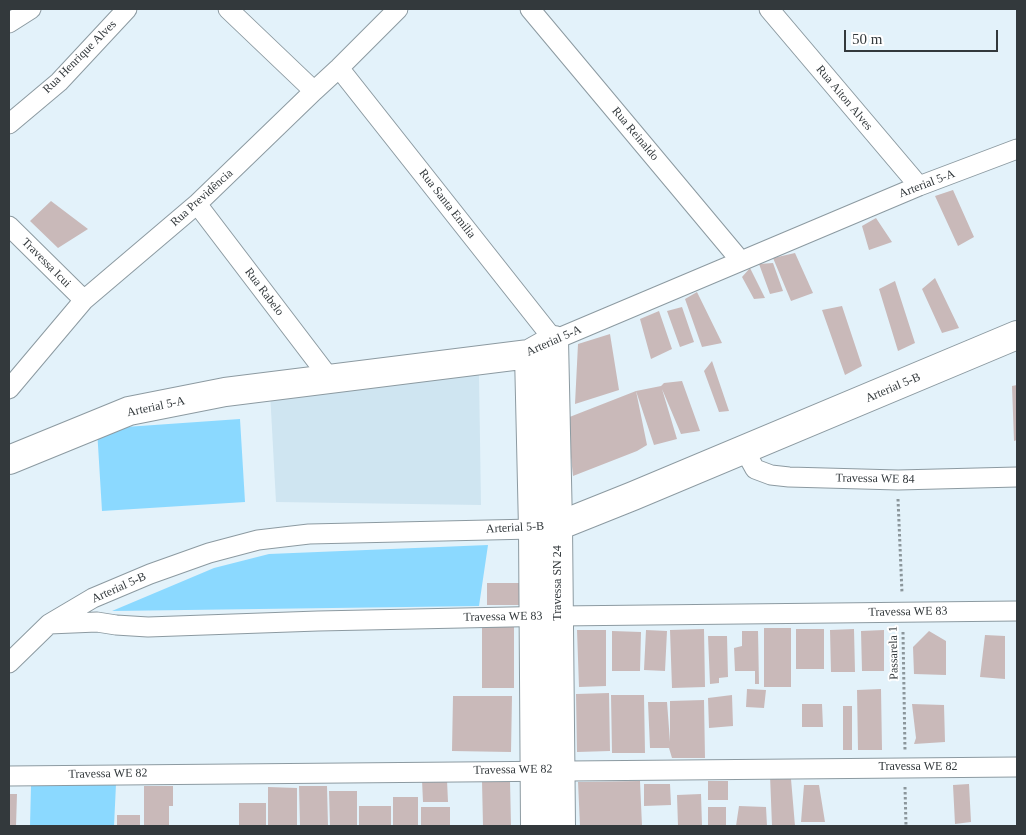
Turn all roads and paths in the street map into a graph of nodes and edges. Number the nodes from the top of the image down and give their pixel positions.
1 (31, 9) edge
2 (127, 9) edge
3 (228, 9) edge
4 (398, 9) edge
5 (530, 9) edge
6 (769, 9) edge
7 (9, 23) edge
8 (339, 68) junction
9 (314, 91) junction
10 (9, 124) edge
11 (1017, 149) edge
12 (919, 186) junction
13 (198, 204) junction
14 (9, 226) edge
15 (740, 260) junction
16 (84, 300) junction
17 (1017, 335) edge
18 (554, 340) junction
19 (529, 354) junction
20 (331, 380) junction
21 (9, 389) edge
22 (744, 451) junction
23 (9, 460) edge
24 (1017, 477) edge
25 (898, 480) junction
26 (546, 527) junction
27 (1017, 611) edge
28 (902, 612) junction
29 (546, 616) junction
30 (49, 624) junction
31 (9, 663) edge
32 (1017, 766) edge
33 (905, 767) junction
34 (534, 770) junction
35 (560, 770) junction
36 (9, 776) edge
37 (535, 826) edge
38 (561, 826) edge
39 (906, 826) edge

1 - 7 street
2 - 10 street, Rua Henrique Alves
3 - 9 street
4 - 8 street, Rua Previdência
5 - 15 street, Rua Reinaldo
6 - 12 street, Rua Aiton Alves
8 - 9 street, Rua Previdência
8 - 18 street, Rua Santa Emilia
9 - 13 street, Rua Previdência
11 - 12 street, Arterial 5-A
12 - 15 street, Arterial 5-A
13 - 16 street, Rua Previdência
13 - 20 street, Rua Rabelo
14 - 16 street, Travessa Icui
15 - 18 street, Arterial 5-A
16 - 21 street, Rua Previdência
17 - 22 main road, Arterial 5-B
18 - 19 main road, Arterial 5-A
18 - 26 main road, Travessa SN 24
19 - 20 main road, Arterial 5-A
19 - 26 main road, Travessa SN 24
20 - 23 main road, Arterial 5-A
22 - 25 street, Travessa WE 84
22 - 26 main road, Arterial 5-B
24 - 25 street, Travessa WE 84
25 - 28 path, Passarela 1
26 - 29 main road, Travessa SN 24
26 - 30 street, Arterial 5-B
27 - 28 street, Travessa WE 83
28 - 29 street, Travessa WE 83
28 - 33 path, Passarela 1
29 - 30 street, Travessa WE 83
29 - 34 main road, Travessa SN 24
29 - 35 main road, Travessa SN 24
30 - 31 street, Arterial 5-B
32 - 33 street, Travessa WE 82
33 - 35 street, Travessa WE 82
33 - 39 path, Passarela 1
34 - 35 street, Travessa WE 82
34 - 36 street, Travessa WE 82
34 - 37 main road, Travessa SN 24
35 - 38 main road, Travessa SN 24

